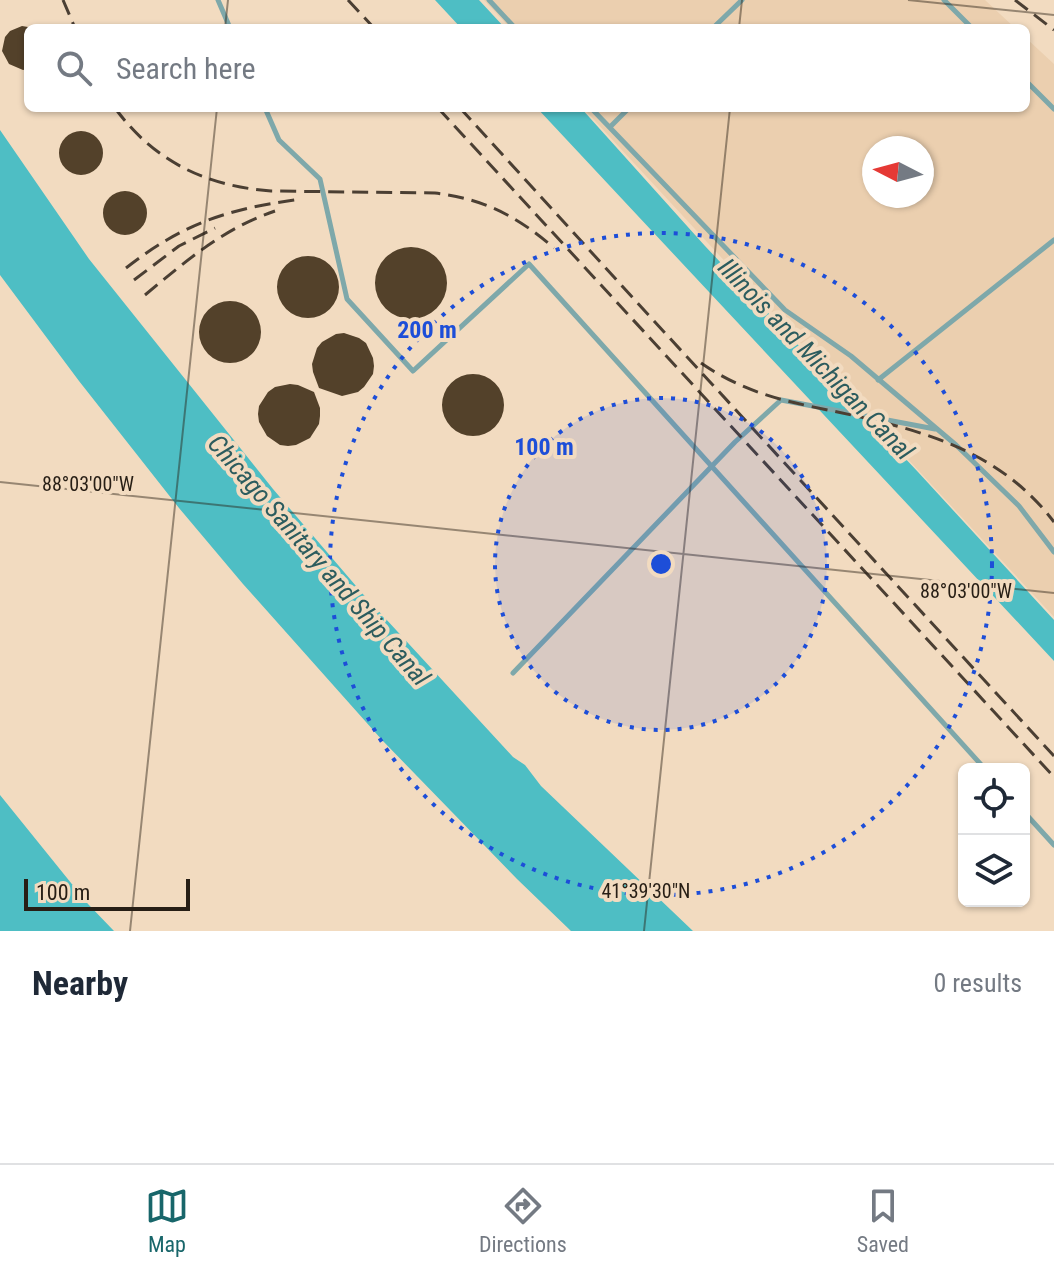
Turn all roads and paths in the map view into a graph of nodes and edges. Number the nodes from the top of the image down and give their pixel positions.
1 (218, 0) edge
2 (489, 0) edge
3 (742, 0) edge
4 (944, 0) edge
5 (228, 24) edge
6 (511, 24) edge
7 (717, 24) edge
8 (968, 24) edge
9 (1030, 85) edge
10 (1054, 109) edge
11 (267, 112) edge
12 (595, 112) edge
13 (625, 112) edge
14 (610, 127) junction
15 (1054, 240) edge
16 (878, 380) junction
17 (937, 429) junction
18 (712, 467) junction
19 (1054, 552) edge
20 (513, 673) dead end
21 (980, 763) edge
22 (1030, 819) edge
23 (1054, 845) edge

1 - 5 lane
2 - 6 lane
3 - 7 lane
4 - 8 lane
9 - 10 lane
11 - 18 lane
12 - 14 lane
13 - 14 lane
14 - 16 lane
15 - 16 lane
16 - 17 lane
17 - 18 lane
17 - 19 lane
18 - 20 lane
18 - 21 lane
22 - 23 lane

